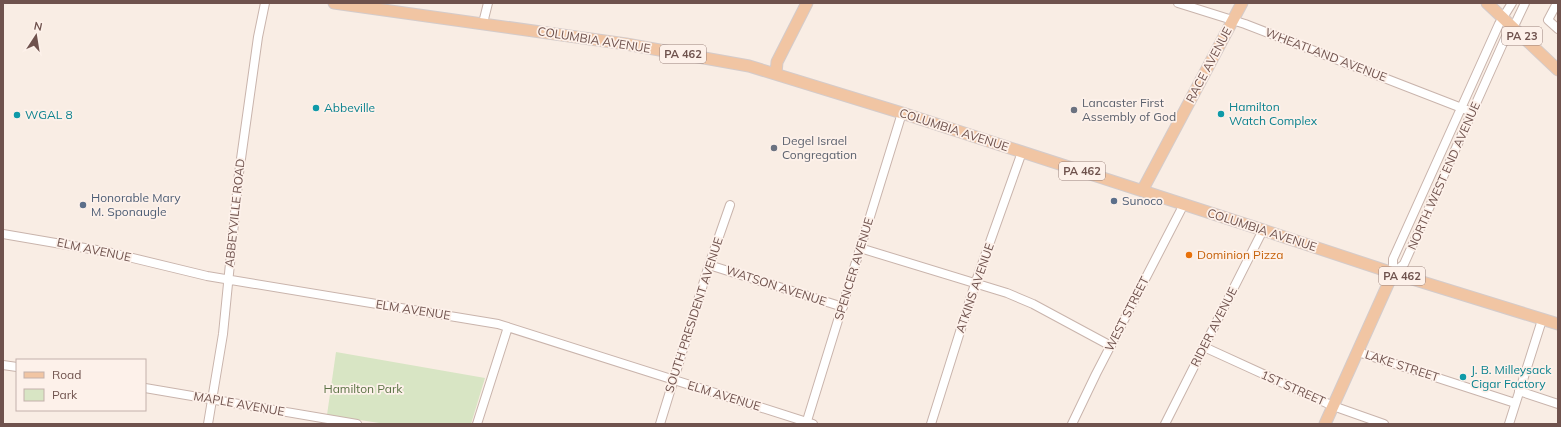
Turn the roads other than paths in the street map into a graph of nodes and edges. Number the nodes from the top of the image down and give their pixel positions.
1 (265, 3) edge
2 (334, 3) edge
3 (488, 3) edge
4 (807, 3) edge
5 (1178, 3) edge
6 (1242, 3) edge
7 (1487, 3) edge
8 (1512, 3) edge
9 (1525, 3) edge
10 (1557, 3) edge
11 (1503, 18) junction
12 (1233, 20) junction
13 (483, 23) junction
14 (1512, 27) junction
15 (1558, 29) edge
16 (1558, 70) edge
17 (776, 74) junction
18 (1461, 108) junction
19 (1472, 112) junction
20 (902, 113) junction
21 (1022, 152) junction
22 (1142, 191) junction
23 (1184, 204) junction
24 (730, 205) dead end
25 (1263, 230) junction
26 (3, 234) edge
27 (860, 248) junction
28 (709, 265) junction
29 (1393, 273) junction
30 (228, 280) junction
31 (975, 284) junction
32 (842, 307) junction
33 (1542, 320) junction
34 (1558, 324) edge
35 (508, 327) junction
36 (1111, 346) junction
37 (1204, 347) junction
38 (1358, 352) junction
39 (3, 365) edge
40 (16, 367) edge
41 (673, 380) junction
42 (146, 388) edge
43 (1519, 391) junction
44 (213, 400) junction
45 (1515, 403) junction
46 (1558, 404) edge
47 (1332, 406) junction
48 (331, 422) edge
49 (808, 423) edge
50 (208, 424) edge
51 (357, 424) edge
52 (477, 424) edge
53 (660, 424) edge
54 (931, 424) edge
55 (1072, 424) edge
56 (1165, 424) edge
57 (1325, 424) edge
58 (1384, 424) edge
59 (1508, 424) edge

1 - 30 street, ABBEYVILLE ROAD
2 - 13 main road, COLUMBIA AVENUE / PA 462
3 - 13 street
4 - 17 main road
5 - 12 street, WHEATLAND AVENUE
6 - 12 main road, RACE AVENUE
7 - 11 main road, PA 23
8 - 11 street, NORTH WEST END AVENUE
9 - 14 street, NORTH WEST END AVENUE
10 - 15 street
11 - 14 main road, PA 23
11 - 18 street, NORTH WEST END AVENUE
12 - 18 street, WHEATLAND AVENUE
12 - 22 main road, RACE AVENUE
13 - 17 main road, COLUMBIA AVENUE / PA 462
14 - 16 main road, PA 23
14 - 19 street, NORTH WEST END AVENUE
17 - 20 main road, COLUMBIA AVENUE / PA 462
18 - 19 street, WHEATLAND AVENUE
18 - 29 street, NORTH WEST END AVENUE
19 - 29 street, NORTH WEST END AVENUE
20 - 21 main road, COLUMBIA AVENUE / PA 462
20 - 27 street, SPENCER AVENUE
21 - 22 main road, COLUMBIA AVENUE / PA 462
21 - 31 street, ATKINS AVENUE
22 - 23 main road, COLUMBIA AVENUE / PA 462
23 - 25 main road, COLUMBIA AVENUE / PA 462
23 - 36 street, WEST STREET
24 - 28 street, SOUTH PRESIDENT AVENUE
25 - 29 main road, COLUMBIA AVENUE / PA 462
25 - 37 street, RIDER AVENUE
26 - 30 street, ELM AVENUE
27 - 31 street
27 - 32 street, SPENCER AVENUE
28 - 32 street, WATSON AVENUE
28 - 41 street, SOUTH PRESIDENT AVENUE
29 - 33 main road, COLUMBIA AVENUE / PA 462
29 - 38 main road
30 - 35 street, ELM AVENUE
30 - 44 street, ABBEYVILLE ROAD
31 - 36 street
31 - 54 street, ATKINS AVENUE
32 - 49 street, SPENCER AVENUE
33 - 34 main road, COLUMBIA AVENUE / PA 462
33 - 43 street
35 - 41 street, ELM AVENUE
35 - 52 street
36 - 55 street, WEST STREET
37 - 47 street, 1ST STREET
37 - 56 street, RIDER AVENUE
38 - 45 street, LAKE STREET
38 - 47 main road
39 - 40 street
41 - 49 street, ELM AVENUE
41 - 53 street, SOUTH PRESIDENT AVENUE
42 - 44 street, MAPLE AVENUE
43 - 45 street
43 - 46 street
44 - 48 street, MAPLE AVENUE
44 - 50 street, ABBEYVILLE ROAD
45 - 59 street
47 - 57 main road
47 - 58 street, 1ST STREET
48 - 51 street, MAPLE AVENUE

